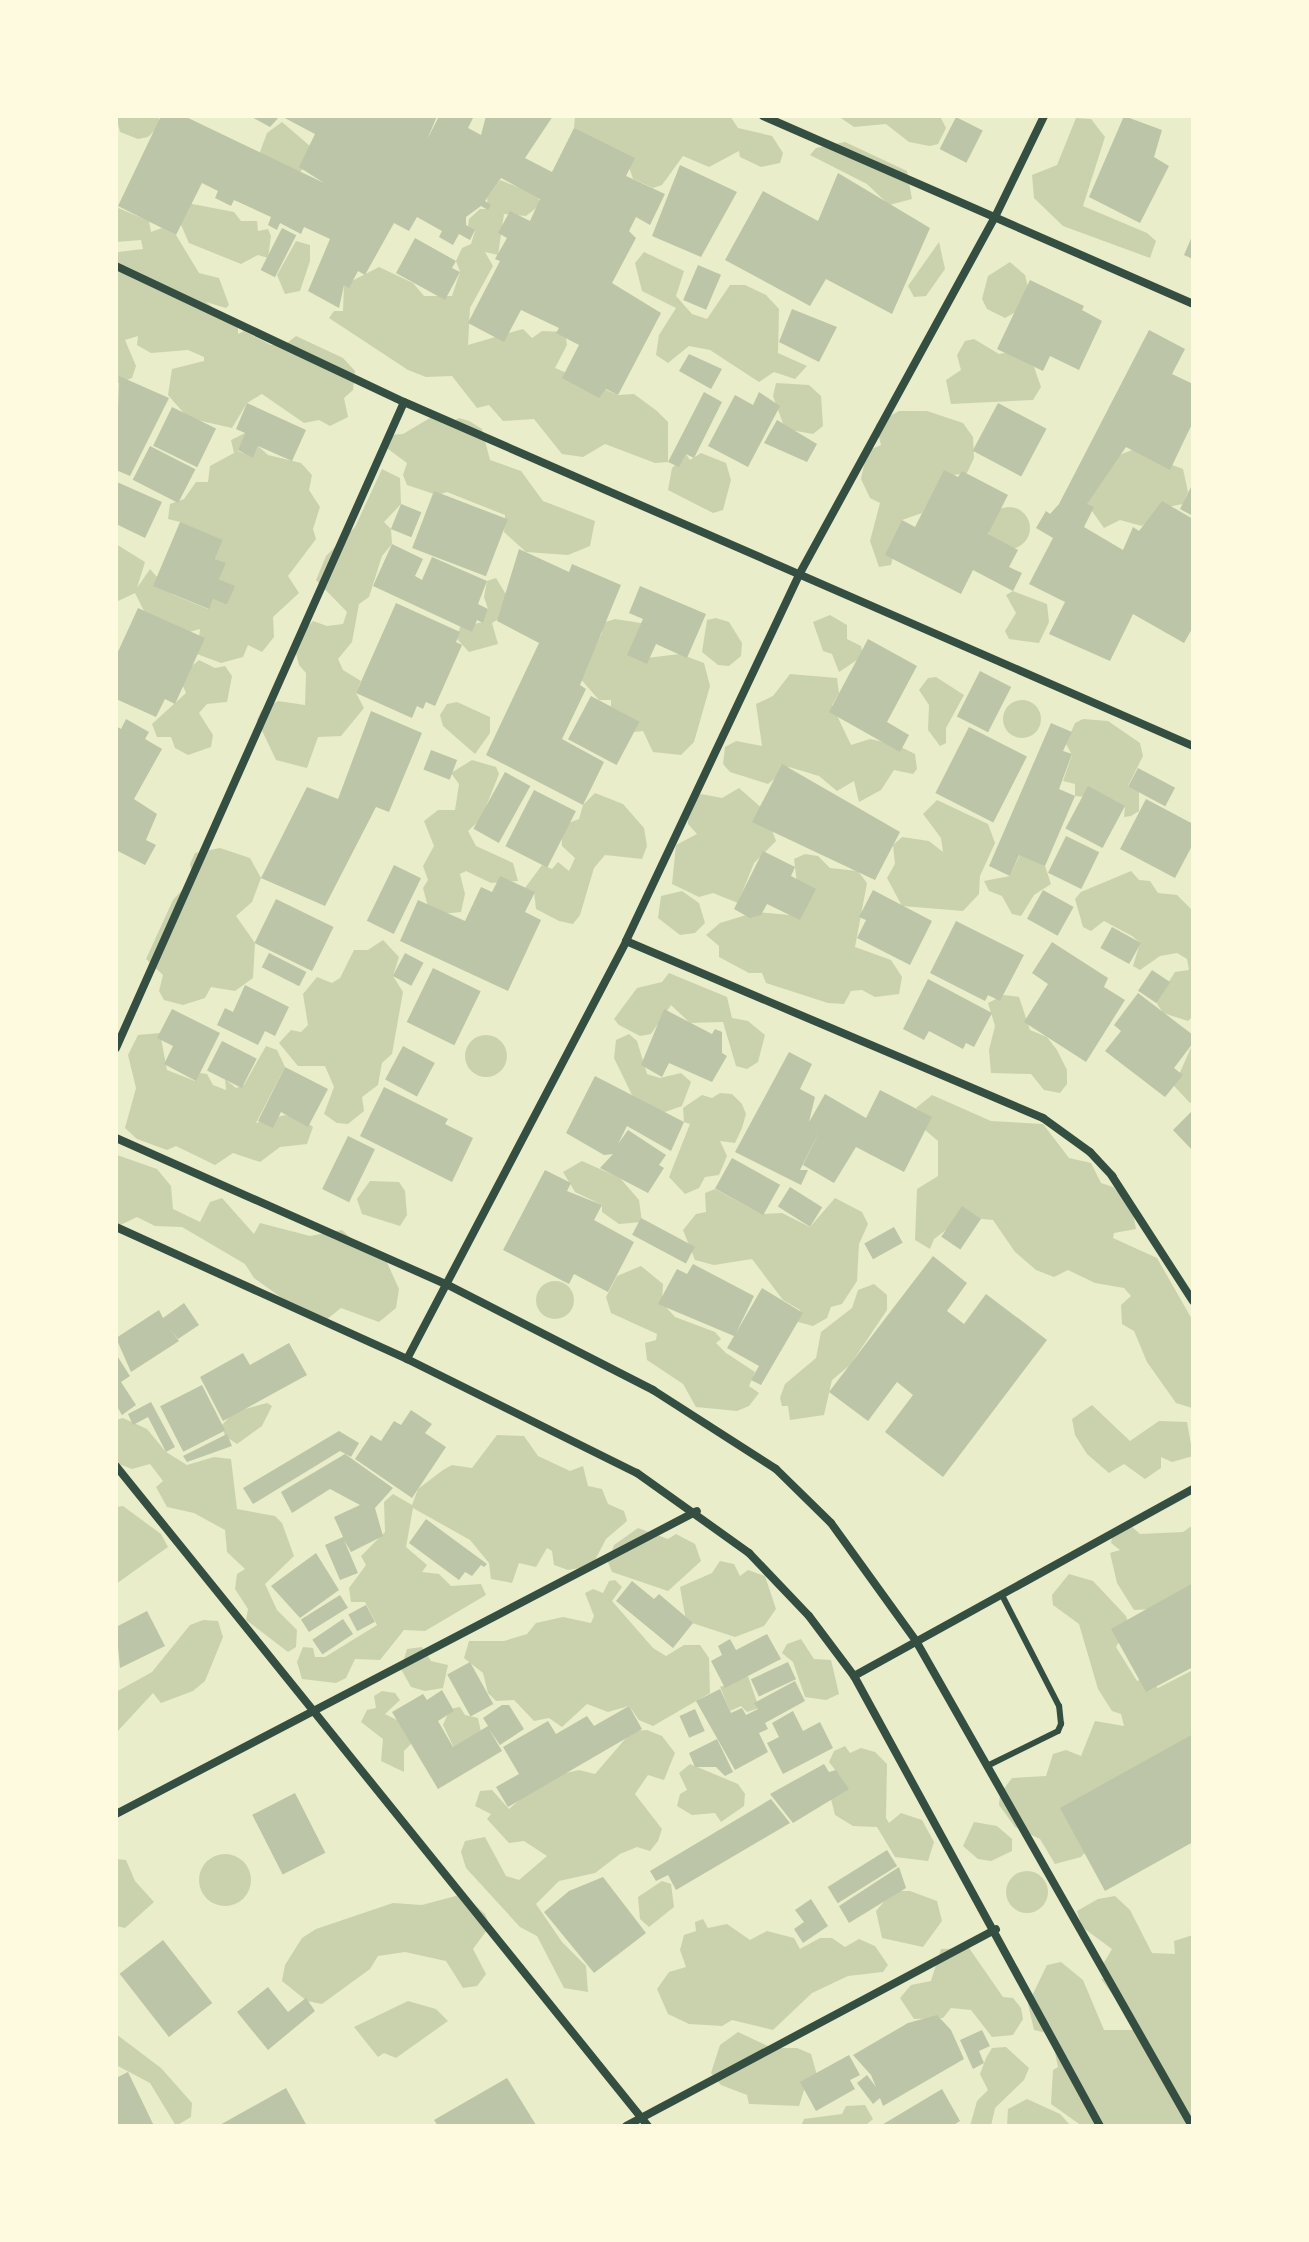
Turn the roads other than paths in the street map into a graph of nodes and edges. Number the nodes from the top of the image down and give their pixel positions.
1 (763, 116) edge
2 (1044, 116) edge
3 (996, 215) junction
4 (116, 266) edge
5 (1193, 304) edge
6 (404, 402) junction
7 (800, 573) junction
8 (1193, 746) edge
9 (626, 941) junction
10 (116, 1048) edge
11 (116, 1138) edge
12 (116, 1227) edge
13 (446, 1284) junction
14 (1193, 1301) edge
15 (407, 1359) junction
16 (116, 1466) edge
17 (1193, 1489) edge
18 (697, 1511) junction
19 (1002, 1595) junction
20 (916, 1641) junction
21 (854, 1676) junction
22 (314, 1709) junction
23 (987, 1766) junction
24 (116, 1814) edge
25 (996, 1929) junction
26 (641, 2117) junction
27 (626, 2126) edge
28 (648, 2126) edge
29 (1100, 2126) edge
30 (1192, 2126) edge

1 - 3 street
2 - 3 street
3 - 5 street
3 - 7 street
4 - 6 street
6 - 7 street
6 - 10 street
7 - 8 street
7 - 9 street
9 - 13 street
9 - 14 street
11 - 13 street
12 - 15 street
13 - 15 street
13 - 20 street
15 - 18 street
16 - 22 street
17 - 19 street
18 - 21 street
18 - 22 street
19 - 20 street
19 - 23 lane
20 - 21 street
20 - 23 street
21 - 25 street
22 - 24 street
22 - 26 street
23 - 30 street
25 - 26 street
25 - 29 street
26 - 27 street
26 - 28 street

